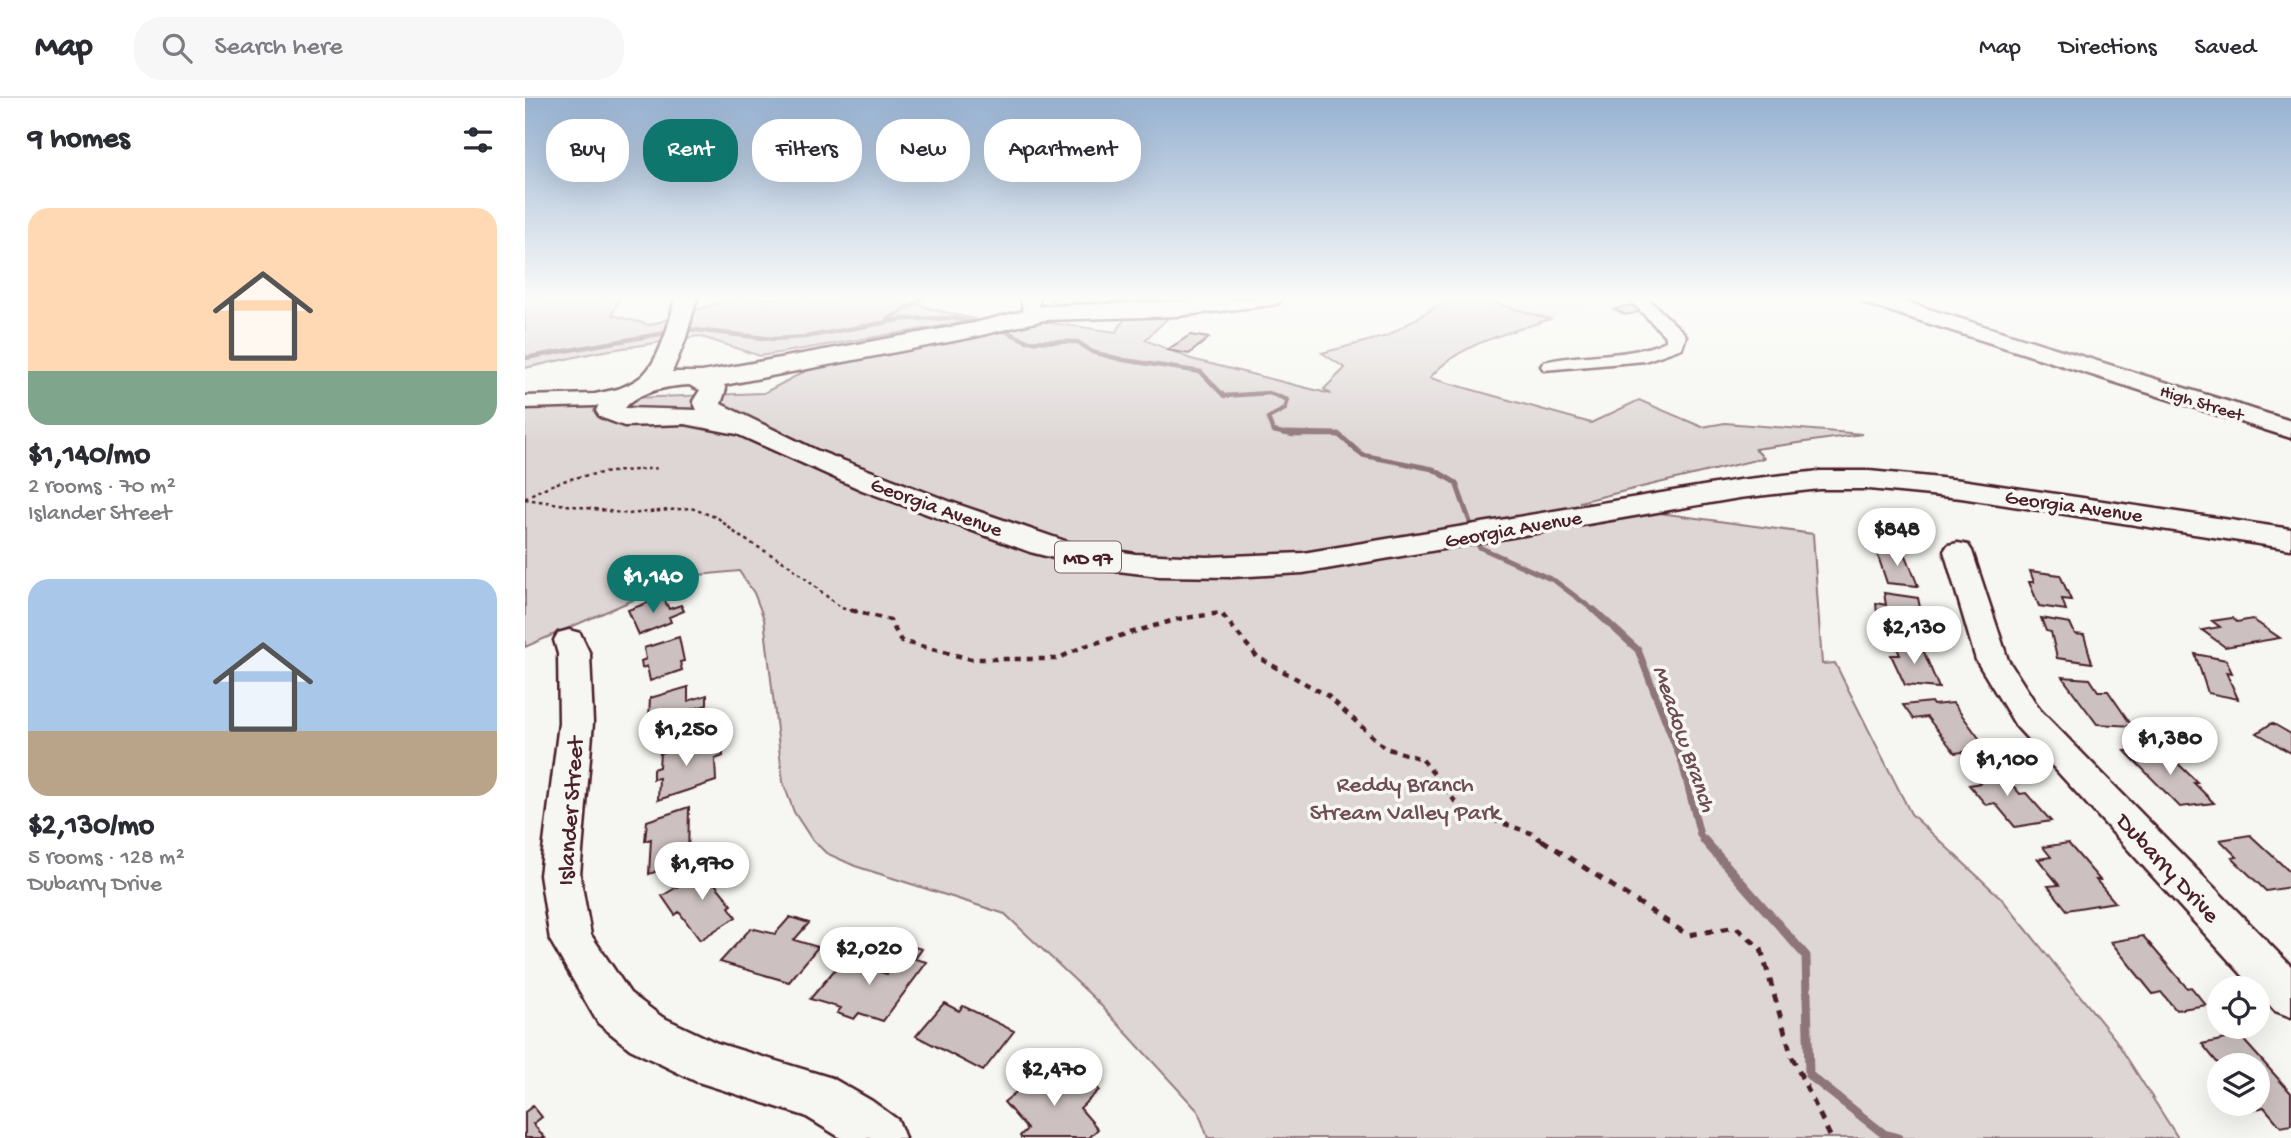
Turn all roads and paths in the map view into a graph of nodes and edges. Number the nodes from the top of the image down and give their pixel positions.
1 (671, 347) joint
2 (885, 347) edge
3 (1668, 347) edge
4 (2026, 347) edge
5 (1551, 366) dead end
6 (703, 386) junction
7 (626, 397) junction
8 (525, 403) edge
9 (654, 417) junction
10 (2291, 430) edge
11 (753, 432) junction
12 (659, 468) dead end
13 (525, 498) edge
14 (1569, 518) joint
15 (2291, 539) edge
16 (1958, 551) dead end
17 (569, 640) dead end
18 (2291, 996) edge
19 (880, 1138) edge
20 (1831, 1138) edge

1 - 6 main road, Georgia Avenue / MD 97
1 - 7 main road
2 - 6 main road
3 - 5 street
4 - 10 main road, High Street
6 - 7 main road
6 - 9 main road, Georgia Avenue
6 - 11 main road, Georgia Avenue / MD 97
7 - 8 street
7 - 9 main road, Georgia Avenue / MD 97
9 - 11 main road, Georgia Avenue / MD 97
11 - 14 main road, Georgia Avenue / MD 97
12 - 13 path
13 - 20 path
14 - 15 main road, Georgia Avenue / MD 97
16 - 18 street, Dubarry Drive
17 - 19 street, Islander Street

